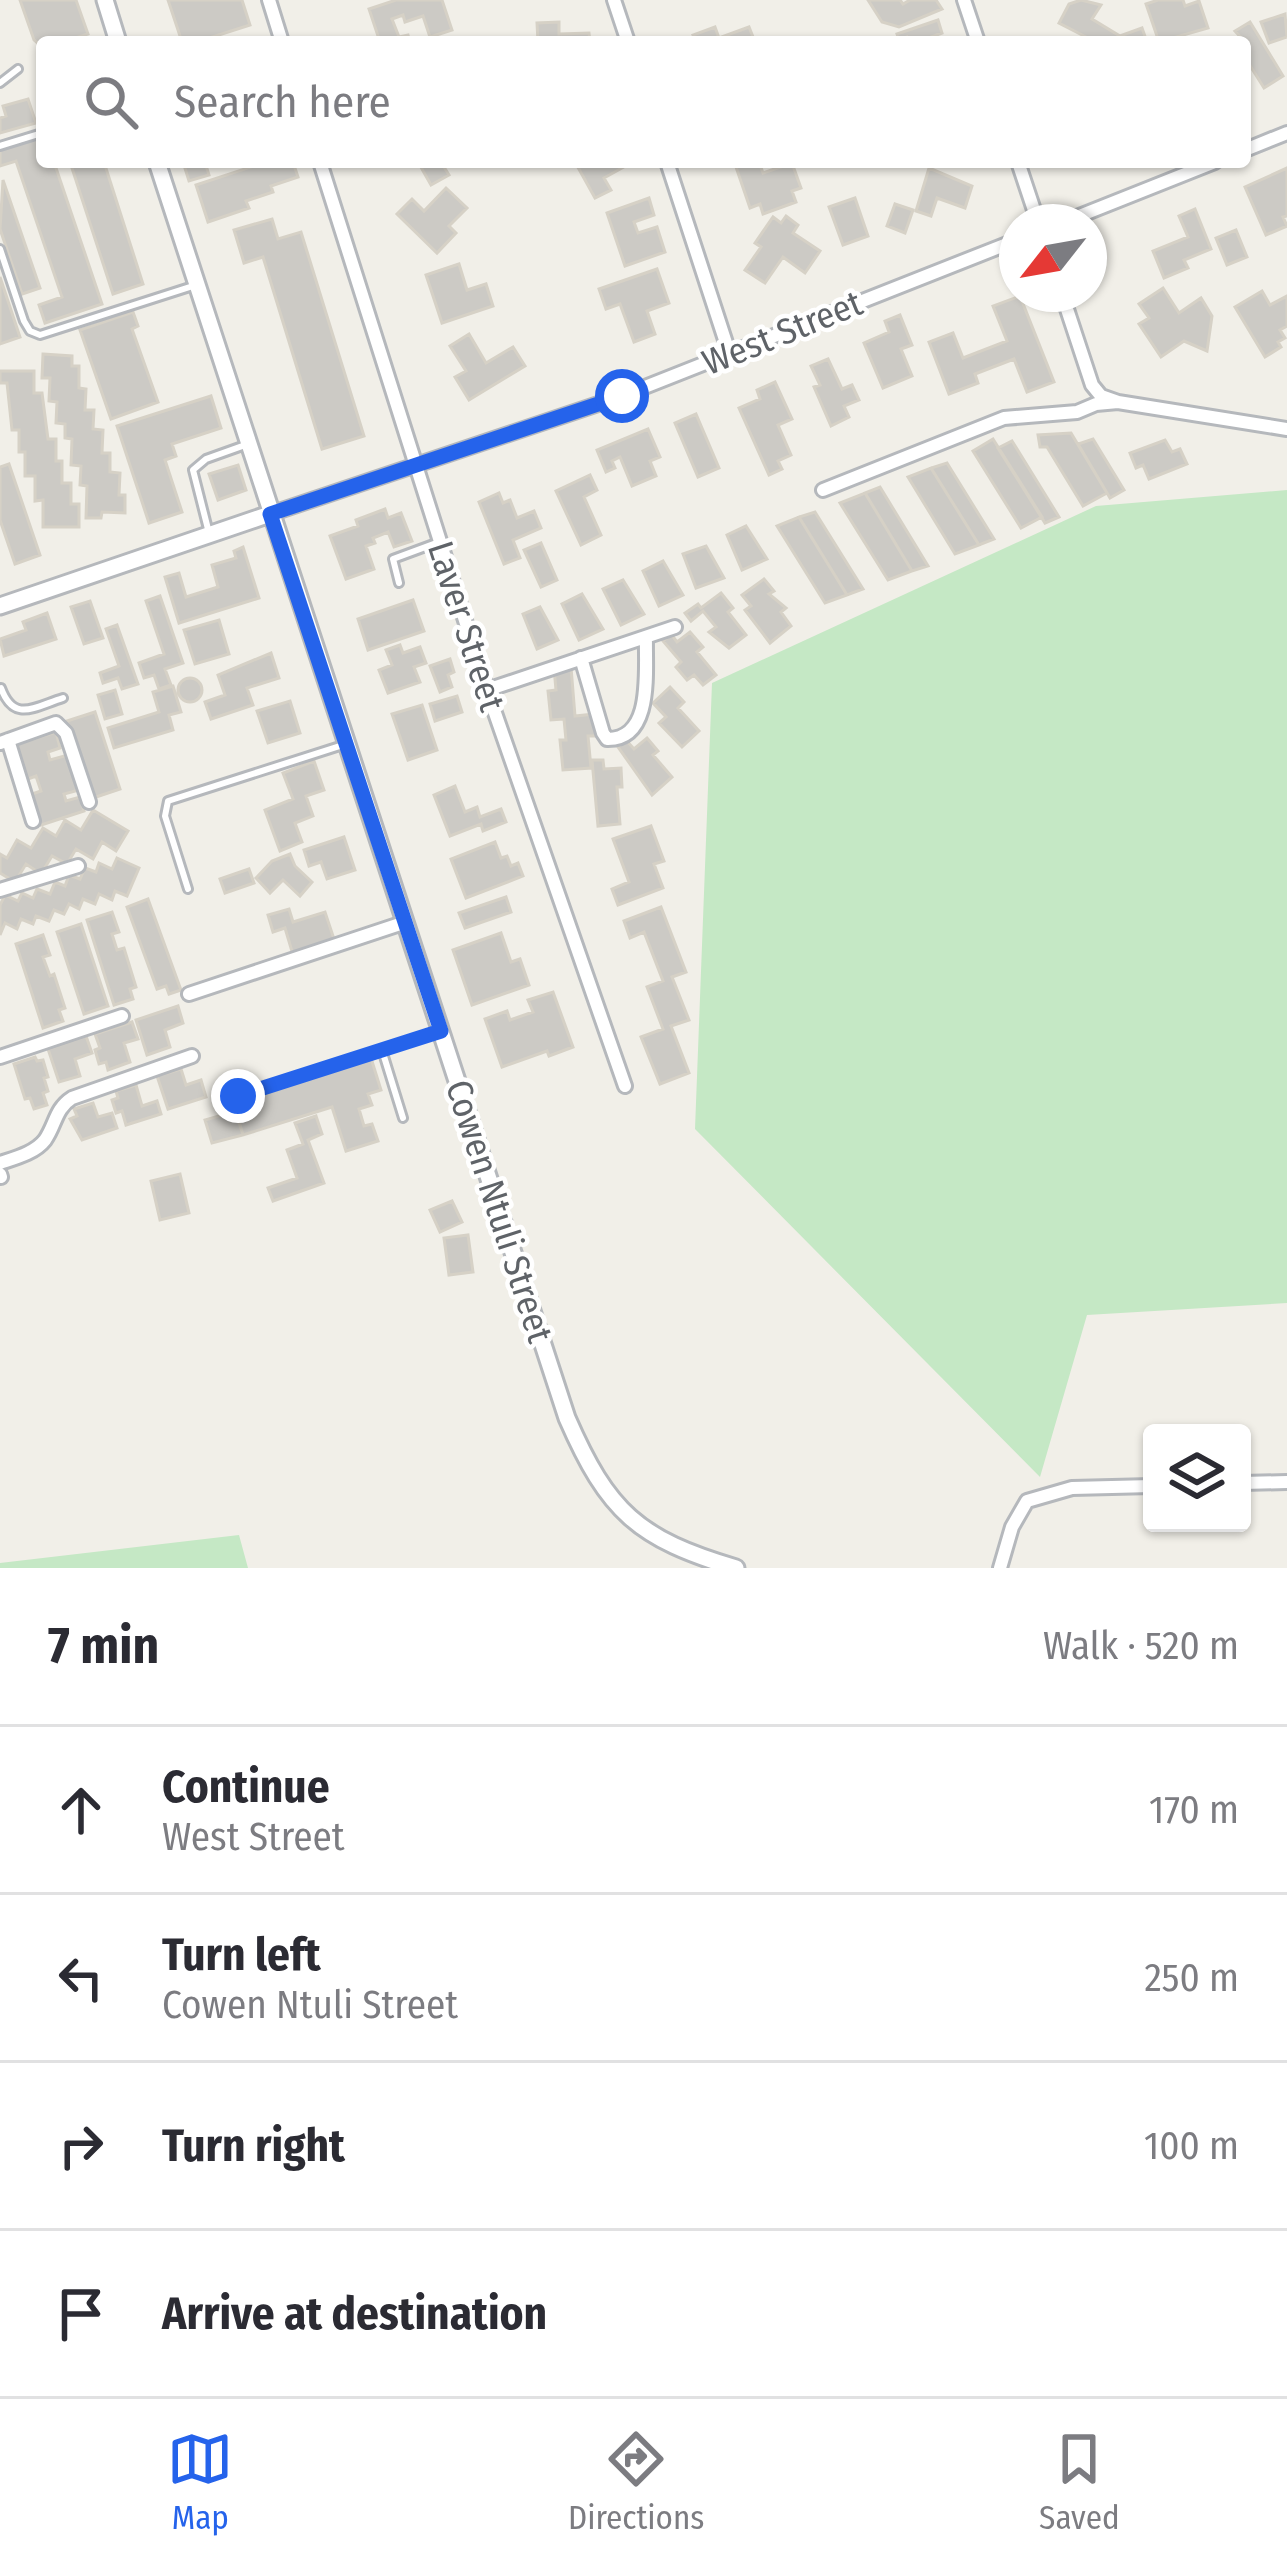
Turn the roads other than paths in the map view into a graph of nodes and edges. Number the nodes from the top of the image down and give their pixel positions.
1 (105, 0) edge
2 (614, 0) edge
3 (964, 0) edge
4 (272, 1) edge
5 (116, 36) edge
6 (281, 36) edge
7 (626, 36) edge
8 (976, 36) edge
9 (19, 69) dead end
10 (0, 83) edge
11 (1287, 134) edge
12 (36, 135) edge
13 (0, 146) edge
14 (1251, 148) edge
15 (159, 168) edge
16 (322, 168) edge
17 (669, 168) edge
18 (1020, 168) edge
19 (1200, 168) edge
20 (1032, 204) edge
21 (1107, 205) edge
22 (999, 247) edge
23 (0, 249) edge
24 (196, 285) junction
25 (1068, 312) edge
26 (729, 352) junction
27 (1118, 402) junction
28 (1287, 428) edge
29 (248, 444) junction
30 (415, 468) junction
31 (823, 490) dead end
32 (270, 514) junction
33 (208, 533) junction
34 (439, 542) junction
35 (399, 583) dead end
36 (1, 602) edge
37 (675, 627) dead end
38 (646, 637) junction
39 (581, 658) junction
40 (1, 688) edge
41 (487, 690) junction
42 (63, 698) dead end
43 (4, 741) edge
44 (346, 744) junction
45 (89, 802) dead end
46 (33, 821) dead end
47 (78, 866) dead end
48 (188, 889) dead end
49 (0, 890) edge
50 (406, 922) junction
51 (189, 994) dead end
52 (122, 1016) dead end
53 (441, 1031) junction
54 (382, 1050) junction
55 (192, 1056) dead end
56 (0, 1057) edge
57 (626, 1086) dead end
58 (238, 1096) dead end
59 (403, 1118) dead end
60 (0, 1163) edge
61 (1287, 1482) edge
62 (1251, 1483) edge
63 (1143, 1486) edge
64 (736, 1568) edge
65 (1000, 1568) edge

1 - 5 street
2 - 7 street
3 - 8 street
4 - 6 street
9 - 10 lane
11 - 14 street
12 - 13 lane
15 - 24 street, Cowen Ntuli Street
16 - 30 street, Laver Street
17 - 26 street
18 - 20 street
19 - 21 street
22 - 26 street, West Street
23 - 24 lane
24 - 29 street, Cowen Ntuli Street
25 - 27 street
26 - 30 street, West Street
27 - 28 street
27 - 31 street
29 - 32 street, Cowen Ntuli Street
29 - 33 lane
30 - 32 street, West Street
30 - 34 street, Laver Street
32 - 33 street, West Street
32 - 44 street, Cowen Ntuli Street
33 - 36 street, West Street
34 - 35 lane
34 - 41 street, Laver Street
37 - 38 street
38 - 39 street
38 - 39 street
39 - 41 street
40 - 42 lane
41 - 57 street, Laver Street
43 - 45 street
43 - 46 street
44 - 48 lane
44 - 50 street, Cowen Ntuli Street
47 - 49 street
50 - 51 street
50 - 53 street, Cowen Ntuli Street
52 - 56 street
53 - 54 lane
53 - 64 street, Cowen Ntuli Street
54 - 58 lane
54 - 59 lane
55 - 60 street
61 - 62 street
63 - 65 street

